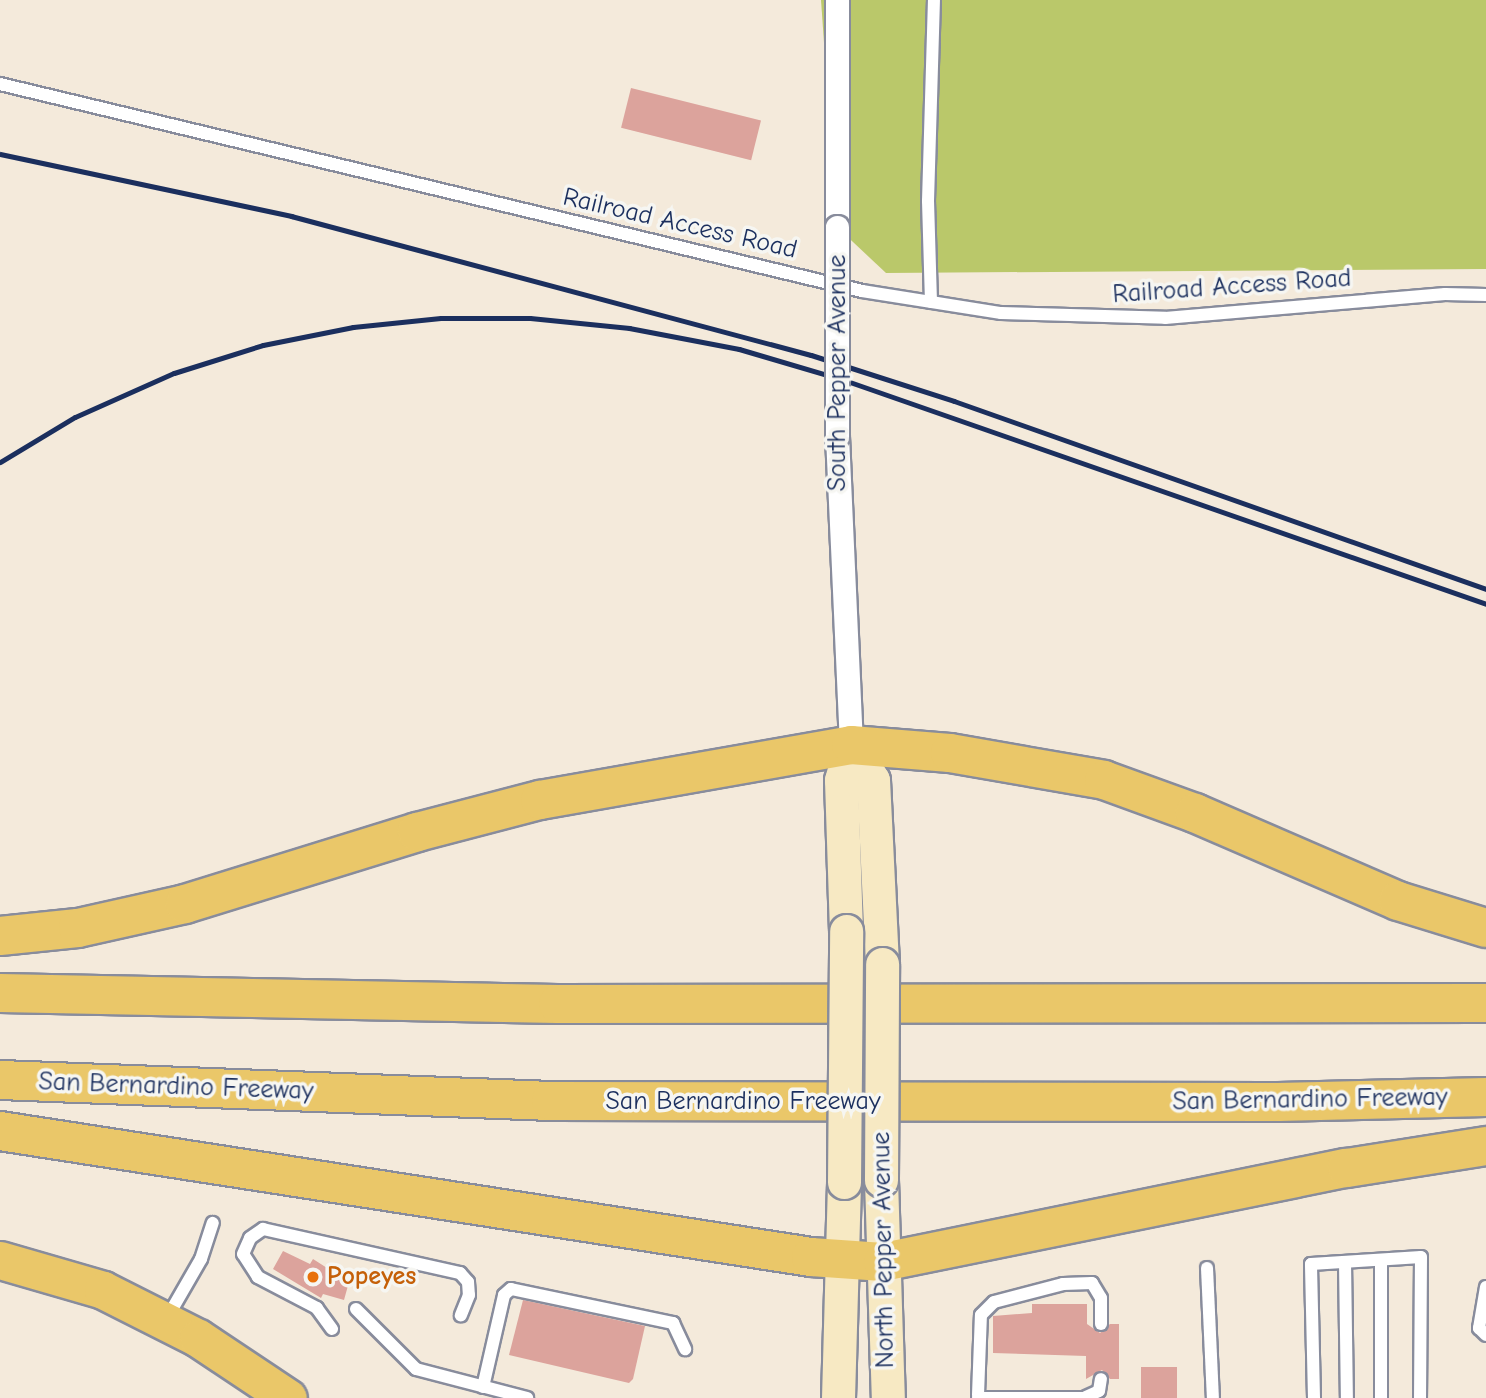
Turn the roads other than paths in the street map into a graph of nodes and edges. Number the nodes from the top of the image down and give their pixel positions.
1 (836, 0) edge
2 (934, 0) edge
3 (0, 84) edge
4 (1486, 295) edge
5 (930, 302) junction
6 (851, 745) junction
7 (1486, 928) edge
8 (0, 936) edge
9 (0, 993) edge
10 (1486, 1003) edge
11 (846, 1061) joint
12 (881, 1061) joint
13 (0, 1080) edge
14 (1486, 1097) edge
15 (0, 1131) edge
16 (1486, 1146) edge
17 (213, 1223) dead end
18 (0, 1260) edge
19 (1381, 1260) junction
20 (840, 1261) junction
21 (883, 1262) junction
22 (1345, 1262) junction
23 (1207, 1268) dead end
24 (1486, 1287) edge
25 (356, 1309) dead end
26 (461, 1315) dead end
27 (164, 1321) junction
28 (1101, 1324) dead end
29 (332, 1329) dead end
30 (1486, 1335) edge
31 (685, 1349) dead end
32 (1101, 1379) dead end
33 (483, 1387) junction
34 (978, 1396) edge
35 (1015, 1397) edge
36 (1048, 1397) edge
37 (288, 1398) edge
38 (527, 1398) edge
39 (838, 1398) edge
40 (888, 1398) edge
41 (1086, 1398) edge
42 (1213, 1398) edge
43 (1314, 1398) edge
44 (1346, 1398) edge
45 (1381, 1398) edge
46 (1420, 1398) edge

1 - 6 street, South Pepper Avenue, bridge
2 - 5 lane
3 - 5 lane, Railroad Access Road
4 - 5 lane, Railroad Access Road
6 - 7 highway
6 - 8 highway
6 - 11 main road, South Pepper Avenue, bridge
6 - 12 main road, South Pepper Avenue, bridge
9 - 10 highway
11 - 20 main road, North Pepper Avenue, bridge
12 - 21 main road, North Pepper Avenue, bridge
13 - 14 highway, San Bernardino Freeway
15 - 20 highway
16 - 21 highway
17 - 27 lane
18 - 27 main road
19 - 22 lane
19 - 45 lane
19 - 46 lane
20 - 21 highway
20 - 39 main road, North Pepper Avenue
21 - 40 main road, North Pepper Avenue
22 - 43 lane
22 - 44 lane
23 - 42 lane
24 - 30 lane
25 - 33 lane
26 - 29 lane
27 - 37 main road
28 - 34 lane
31 - 33 lane
32 - 41 lane
33 - 38 lane
34 - 35 lane
35 - 36 lane
36 - 41 lane

